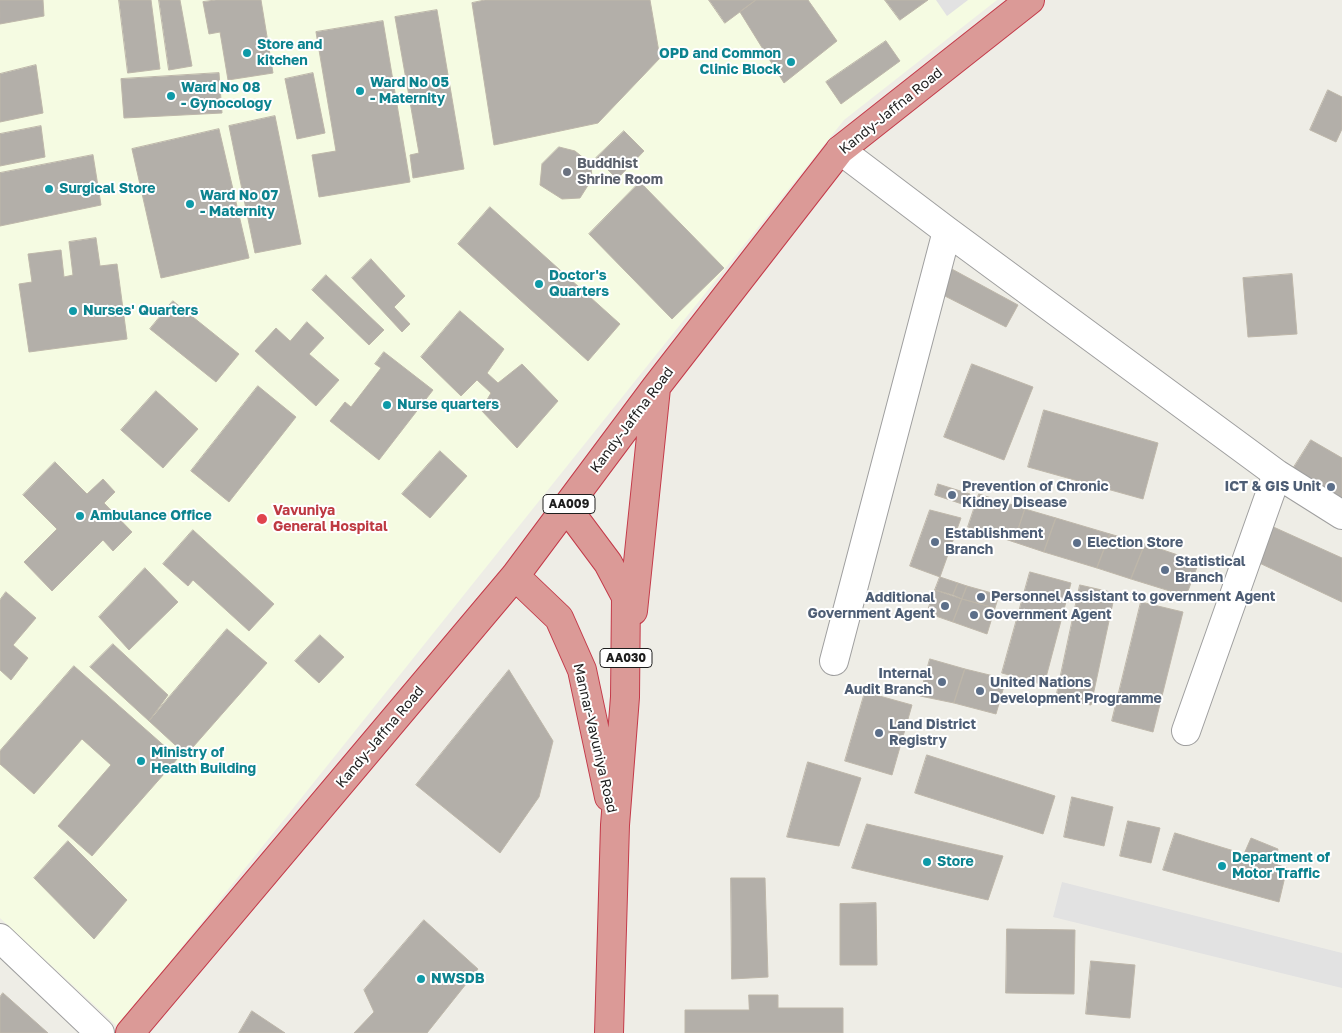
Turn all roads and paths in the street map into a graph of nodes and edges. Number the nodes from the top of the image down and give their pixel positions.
1 (1030, 0) edge
2 (840, 150) junction
3 (947, 232) junction
4 (656, 387) junction
5 (1277, 474) junction
6 (567, 508) junction
7 (1342, 515) edge
8 (515, 576) junction
9 (834, 662) dead end
10 (625, 697) junction
11 (1186, 731) dead end
12 (615, 825) junction
13 (0, 938) edge
14 (100, 1033) edge
15 (130, 1033) edge
16 (609, 1033) edge

1 - 2 highway, Kandy-Jaffna Road / AA009
2 - 3 street
2 - 4 highway, Kandy-Jaffna Road / AA009
3 - 5 street
3 - 9 street
4 - 6 highway, Kandy-Jaffna Road / AA009
4 - 10 highway
5 - 7 street
5 - 11 street
6 - 8 highway, Kandy-Jaffna Road / AA009
6 - 10 highway, Mannar-Vavuniya Road / AA030
8 - 12 highway, Mannar-Vavuniya Road / AA030
8 - 15 highway, Kandy-Jaffna Road / AA009
10 - 12 highway, Mannar-Vavuniya Road / AA030
12 - 16 highway, AA030
13 - 14 street

